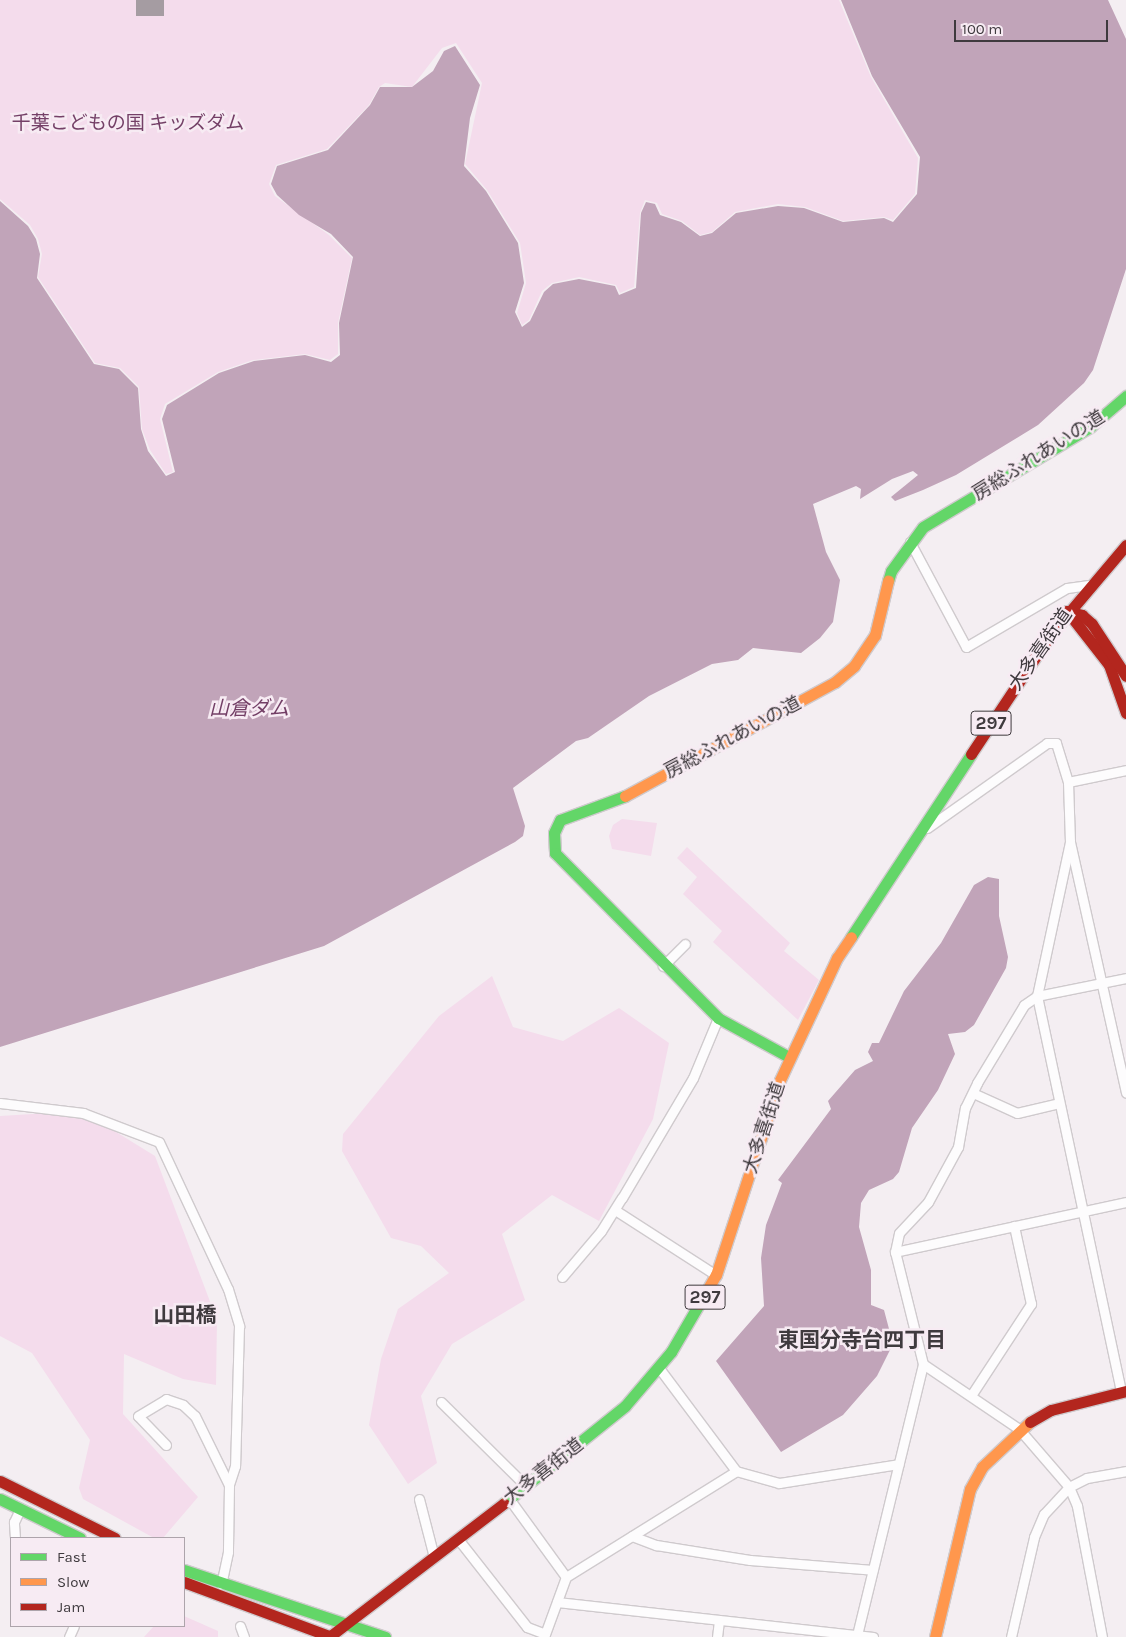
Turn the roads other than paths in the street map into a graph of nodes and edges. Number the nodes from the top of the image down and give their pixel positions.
1 (1126, 396) edge
2 (910, 542) junction
3 (1126, 544) edge
4 (1089, 584) junction
5 (1067, 611) junction
6 (1126, 676) edge
7 (1126, 713) edge
8 (1126, 770) edge
9 (1068, 782) junction
10 (916, 835) junction
11 (1070, 842) junction
12 (685, 944) dead end
13 (663, 966) junction
14 (1126, 978) edge
15 (1102, 983) junction
16 (1037, 996) junction
17 (718, 1018) junction
18 (789, 1057) junction
19 (973, 1093) junction
20 (1126, 1093) edge
21 (0, 1103) edge
22 (1059, 1103) junction
23 (1126, 1202) edge
24 (615, 1210) junction
25 (1082, 1211) junction
26 (1014, 1226) junction
27 (895, 1252) junction
28 (716, 1275) junction
29 (562, 1277) dead end
30 (923, 1364) junction
31 (659, 1368) junction
32 (1124, 1392) edge
33 (972, 1394) junction
34 (441, 1402) dead end
35 (1019, 1429) junction
36 (166, 1445) dead end
37 (899, 1464) junction
38 (736, 1471) junction
39 (1126, 1471) edge
40 (0, 1482) edge
41 (230, 1485) junction
42 (527, 1487) junction
43 (1069, 1487) junction
44 (0, 1499) edge
45 (419, 1499) dead end
46 (510, 1500) junction
47 (20, 1509) junction
48 (632, 1536) junction
49 (15, 1537) edge
50 (78, 1537) edge
51 (113, 1537) edge
52 (458, 1539) junction
53 (434, 1557) junction
54 (185, 1570) edge
55 (873, 1570) junction
56 (566, 1577) junction
57 (185, 1582) edge
58 (220, 1584) junction
59 (557, 1602) junction
60 (718, 1620) junction
61 (240, 1626) dead end
62 (344, 1626) junction
63 (545, 1635) edge
64 (857, 1635) junction
65 (244, 1637) edge
66 (331, 1637) edge
67 (385, 1637) edge
68 (717, 1637) edge
69 (873, 1637) edge
70 (935, 1637) edge
71 (1010, 1637) edge
72 (1102, 1637) edge

1 - 2 main road, 房総ふれあいの道
2 - 4 street
2 - 13 main road, 房総ふれあいの道
3 - 4 main road, 大多喜街道 / 297
4 - 5 main road, 大多喜街道 / 297
5 - 6 main road
5 - 7 main road
5 - 10 main road, 大多喜街道 / 297
8 - 9 street
9 - 10 street
9 - 11 street
10 - 18 main road, 大多喜街道 / 297
11 - 15 street
11 - 16 street
12 - 13 street
13 - 17 main road, 房総ふれあいの道
14 - 15 street
15 - 16 street
15 - 20 street
16 - 19 street
16 - 22 street
17 - 18 main road, 房総ふれあいの道
17 - 24 street
18 - 28 main road, 大多喜街道 / 297
19 - 22 street
19 - 27 street
21 - 41 street
22 - 25 street
23 - 25 street
24 - 28 street
24 - 29 street
25 - 26 street
25 - 32 street
26 - 27 street
26 - 33 street
27 - 30 street
28 - 31 main road, 大多喜街道 / 297
30 - 33 street
30 - 37 street
31 - 38 street
31 - 42 main road, 大多喜街道 / 297
32 - 35 main road
33 - 35 street
34 - 42 street
35 - 43 street
35 - 70 main road
36 - 41 street
37 - 38 street
37 - 55 street
38 - 48 street
39 - 43 street
40 - 51 main road
41 - 58 street
42 - 46 main road, 大多喜街道 / 297
43 - 71 street
43 - 72 street
44 - 47 main road
45 - 53 street
46 - 52 main road, 大多喜街道 / 297
46 - 56 street
47 - 49 street
47 - 50 main road
48 - 55 street
48 - 56 street
52 - 53 main road, 大多喜街道 / 297
52 - 63 street
53 - 62 main road, 大多喜街道 / 297
54 - 58 main road
55 - 64 street
56 - 59 street
57 - 66 main road
58 - 62 main road
59 - 60 street
59 - 63 street
60 - 64 street
60 - 68 street
61 - 65 street
62 - 66 main road, 大多喜街道 / 297
62 - 67 main road
64 - 69 street

